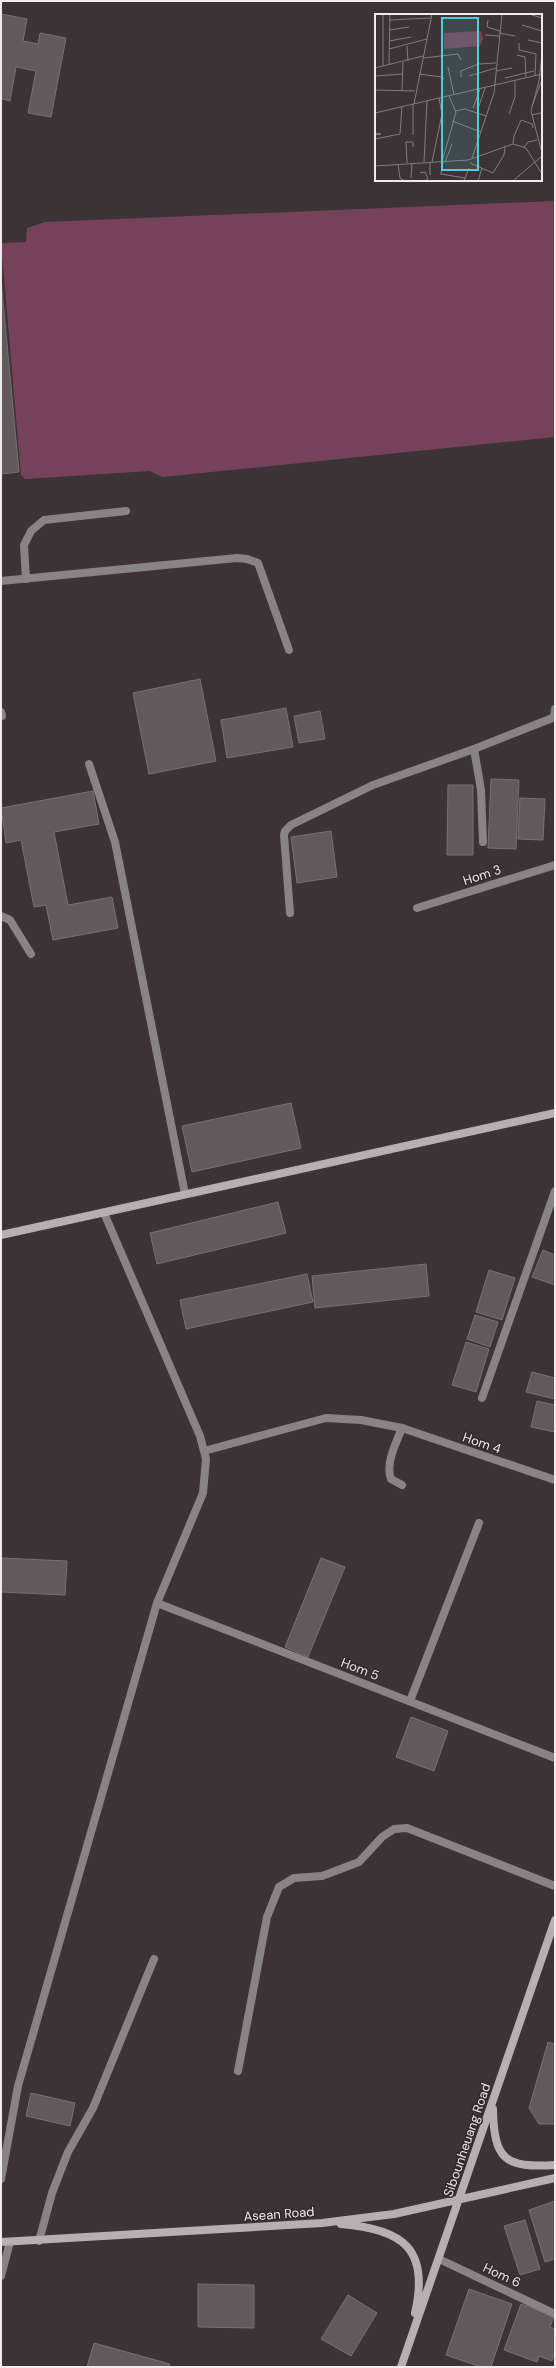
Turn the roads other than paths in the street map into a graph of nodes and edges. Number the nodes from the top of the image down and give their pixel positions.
1 (126, 511) dead end
2 (26, 579) junction
3 (1, 581) edge
4 (289, 650) dead end
5 (555, 714) edge
6 (474, 749) junction
7 (89, 764) dead end
8 (483, 842) dead end
9 (555, 865) edge
10 (417, 908) dead end
11 (290, 912) dead end
12 (1, 916) edge
13 (31, 954) dead end
14 (555, 1113) edge
15 (555, 1191) edge
16 (184, 1194) junction
17 (104, 1213) junction
18 (1, 1235) edge
19 (482, 1398) dead end
20 (402, 1428) junction
21 (204, 1450) junction
22 (555, 1480) edge
23 (402, 1485) dead end
24 (479, 1524) dead end
25 (157, 1603) junction
26 (410, 1701) junction
27 (555, 1758) edge
28 (555, 1886) edge
29 (555, 1920) edge
30 (154, 1959) dead end
31 (238, 2071) dead end
32 (493, 2102) junction
33 (555, 2165) edge
34 (555, 2178) edge
35 (1, 2179) edge
36 (459, 2200) junction
37 (322, 2223) junction
38 (39, 2241) junction
39 (5, 2242) edge
40 (439, 2259) junction
41 (1, 2276) edge
42 (555, 2314) edge
43 (411, 2338) junction
44 (401, 2367) edge

1 - 2 street
2 - 3 street
2 - 4 street
5 - 6 street
6 - 8 street
6 - 11 street
7 - 16 street
9 - 10 street, Hom 3
12 - 13 street
14 - 16 street
15 - 19 street
16 - 17 street
17 - 18 street
17 - 21 street
20 - 21 street, Hom 4
20 - 22 street, Hom 4
20 - 23 street
21 - 25 street
24 - 26 street
25 - 26 street, Hom 5
25 - 35 street
26 - 27 street, Hom 5
28 - 31 street
29 - 32 street, Sibounheuang Road
30 - 38 street
32 - 33 street
32 - 36 street, Sibounheuang Road
34 - 36 street, Asean Road
36 - 37 street, Asean Road
36 - 40 street, Sibounheuang Road
37 - 38 street, Asean Road
37 - 43 street
38 - 39 street, Asean Road
39 - 41 street
40 - 42 street, Hom 6
40 - 43 street, Sibounheuang Road
43 - 44 street, Sibounheuang Road

